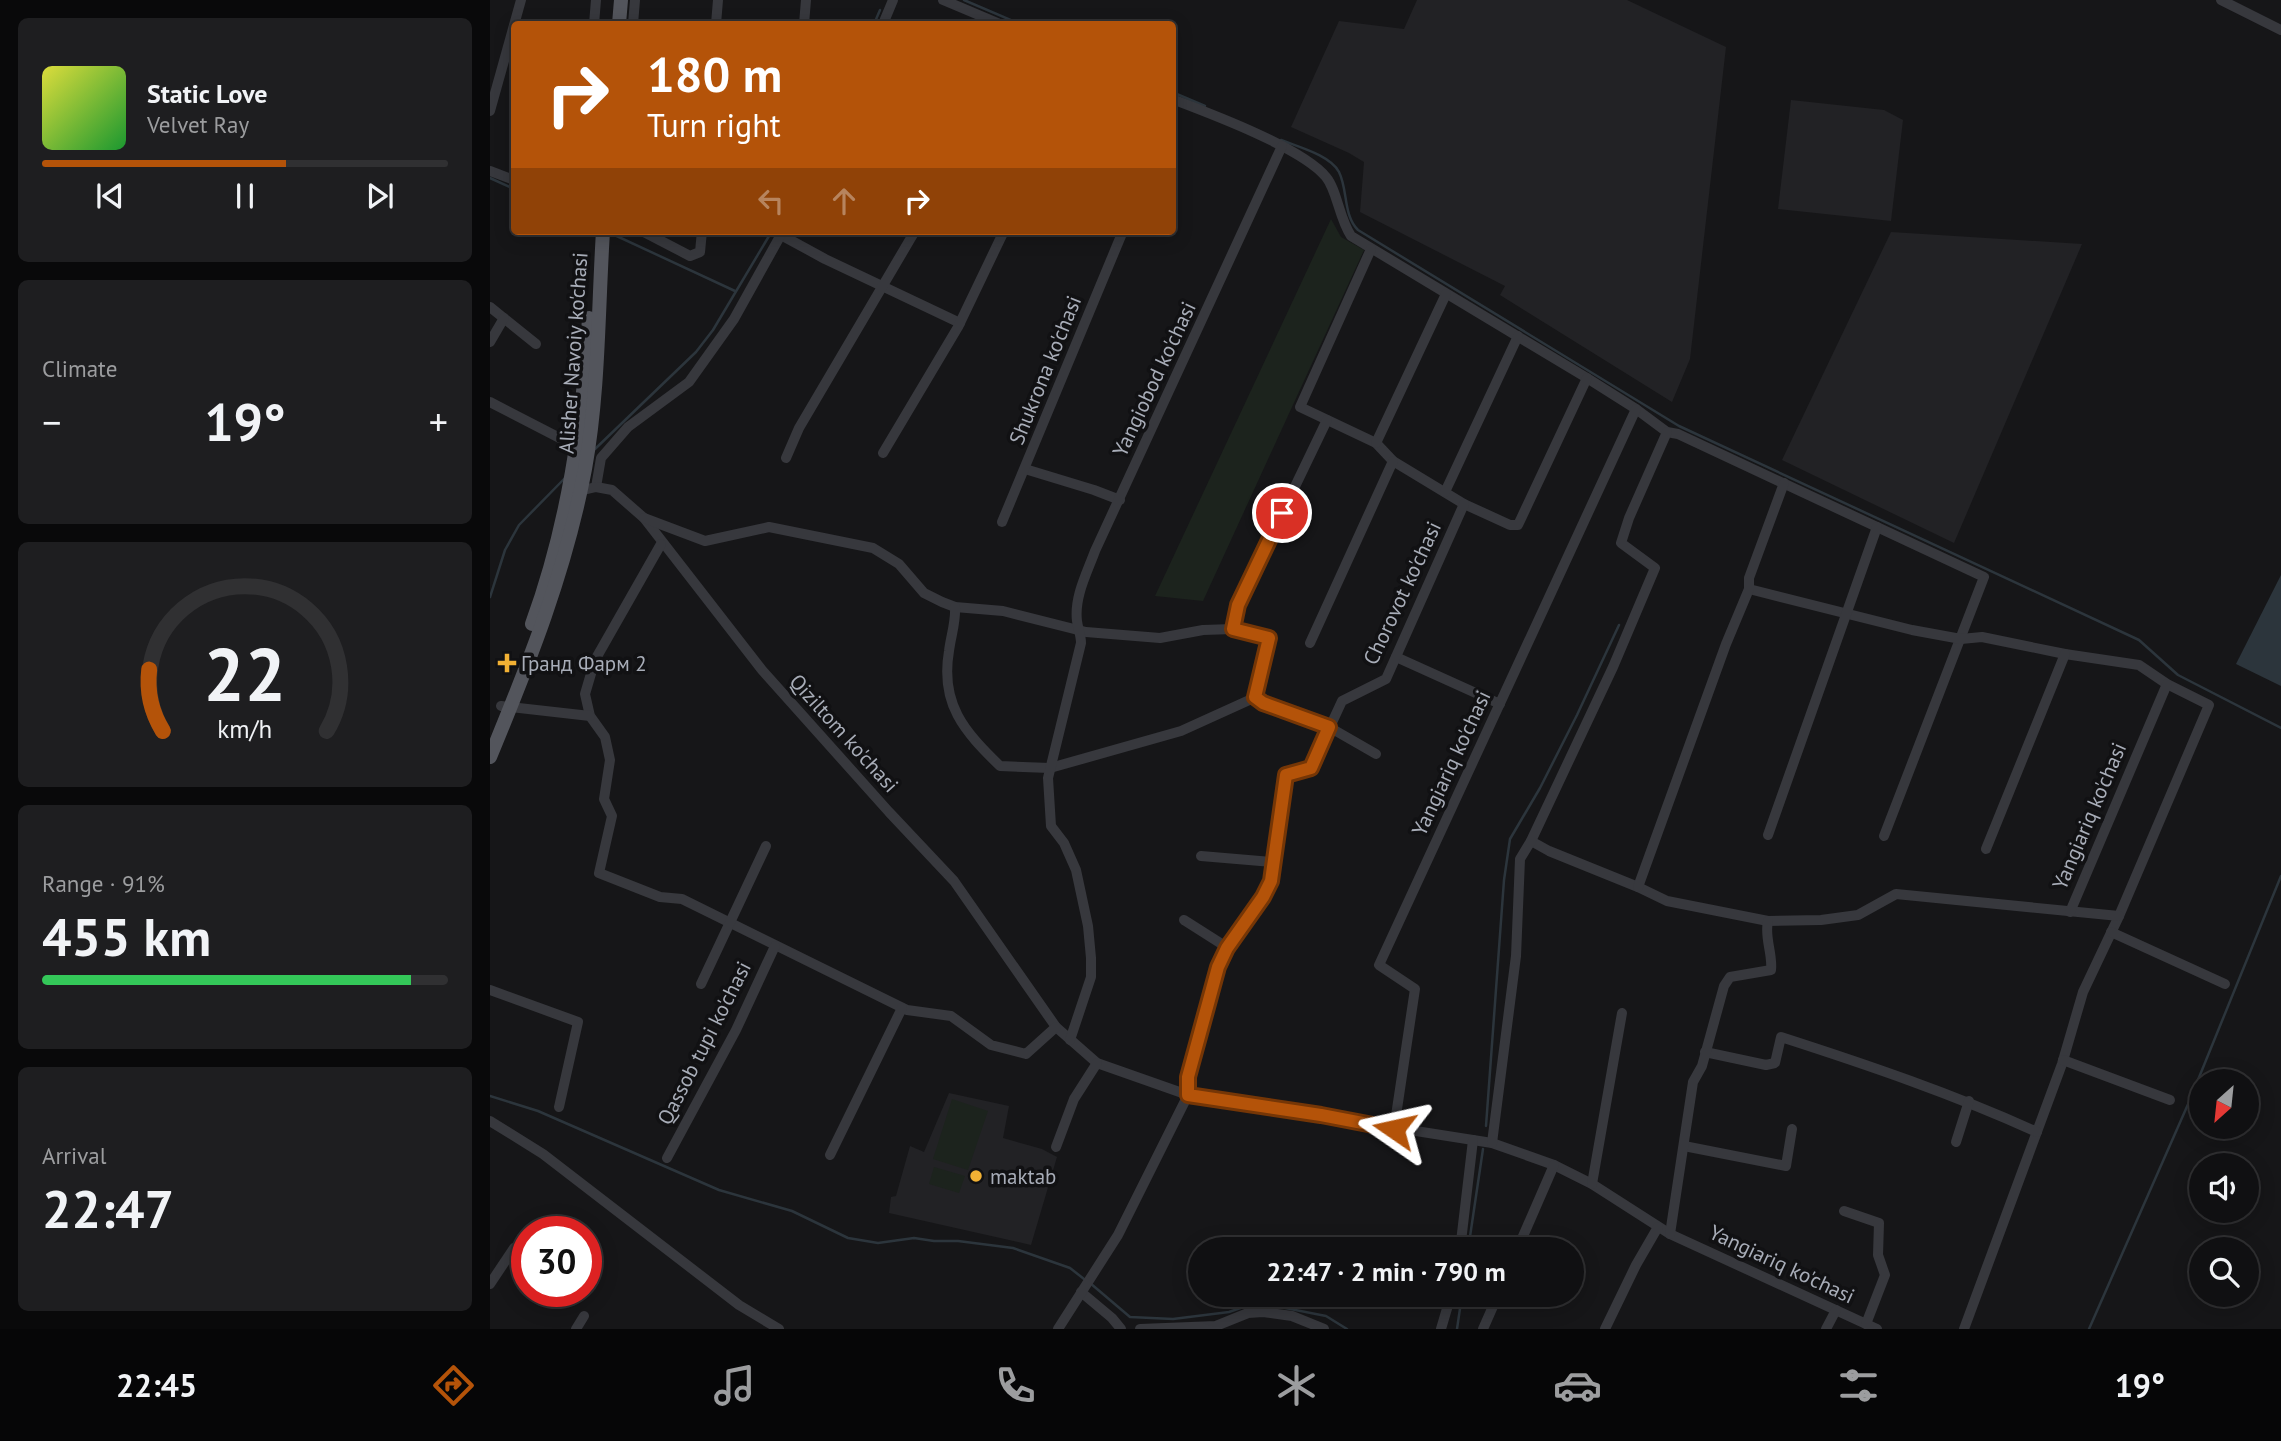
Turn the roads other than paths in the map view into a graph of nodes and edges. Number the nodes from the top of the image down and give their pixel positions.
1 (521, 0) edge
2 (596, 0) edge
3 (611, 0) edge
4 (621, 0) edge
5 (635, 0) edge
6 (718, 0) edge
7 (806, 0) edge
8 (893, 0) edge
9 (943, 0) edge
10 (2221, 0) edge
11 (515, 21) edge
12 (594, 21) edge
13 (609, 21) edge
14 (618, 21) edge
15 (634, 21) edge
16 (716, 21) edge
17 (804, 21) edge
18 (884, 21) edge
19 (992, 21) edge
20 (2281, 30) edge
21 (511, 36) edge
22 (1176, 99) edge
23 (490, 111) edge
24 (1282, 146) junction
25 (490, 171) edge
26 (511, 179) edge
27 (650, 235) edge
28 (702, 235) edge
29 (781, 235) edge
30 (785, 235) edge
31 (913, 235) edge
32 (1002, 235) edge
33 (1121, 235) edge
34 (598, 237) edge
35 (1371, 249) junction
36 (884, 286) junction
37 (1446, 294) junction
38 (490, 307) edge
39 (503, 318) junction
40 (960, 323) junction
41 (1518, 336) junction
42 (490, 342) edge
43 (536, 344) dead end
44 (1587, 378) junction
45 (490, 402) edge
46 (1636, 409) junction
47 (1327, 420) junction
48 (1667, 432) junction
49 (1376, 443) junction
50 (883, 453) dead end
51 (786, 458) dead end
52 (579, 460) junction
53 (1393, 461) junction
54 (1025, 469) junction
55 (1784, 483) junction
56 (596, 487) junction
57 (575, 492) junction
58 (1445, 492) junction
59 (1120, 500) junction
60 (1464, 504) junction
61 (644, 518) junction
62 (1002, 522) dead end
63 (1877, 527) junction
64 (661, 544) junction
65 (1749, 589) junction
66 (956, 607) junction
67 (1846, 612) junction
68 (1233, 629) junction
69 (1081, 631) junction
70 (1961, 639) junction
71 (1310, 643) dead end
72 (2066, 654) junction
73 (1396, 657) junction
74 (2167, 684) junction
75 (1255, 697) junction
76 (1500, 704) junction
77 (505, 707) junction
78 (590, 716) junction
79 (1329, 727) junction
80 (490, 733) edge
81 (1376, 754) dead end
82 (490, 757) edge
83 (1050, 768) junction
84 (1768, 835) dead end
85 (1884, 836) dead end
86 (1531, 841) junction
87 (766, 846) dead end
88 (1986, 849) dead end
89 (1201, 856) dead end
90 (1273, 862) junction
91 (1638, 887) junction
92 (2070, 912) junction
93 (2119, 916) junction
94 (1184, 920) dead end
95 (1768, 921) junction
96 (729, 923) junction
97 (2111, 932) junction
98 (775, 946) junction
99 (1227, 948) junction
100 (701, 984) dead end
101 (2225, 984) dead end
102 (490, 990) edge
103 (902, 1008) junction
104 (1622, 1013) dead end
105 (1056, 1027) junction
106 (1070, 1040) junction
107 (1705, 1052) junction
108 (2063, 1060) junction
109 (1097, 1063) junction
110 (1188, 1095) junction
111 (2170, 1100) dead end
112 (1969, 1101) junction
113 (559, 1107) dead end
114 (490, 1121) edge
115 (1394, 1129) junction
116 (1792, 1129) dead end
117 (2037, 1132) junction
118 (1473, 1140) junction
119 (1956, 1142) dead end
120 (1492, 1143) junction
121 (1684, 1146) junction
122 (1056, 1147) dead end
123 (830, 1155) dead end
124 (667, 1158) dead end
125 (1554, 1165) junction
126 (1592, 1184) junction
127 (1844, 1211) dead end
128 (1658, 1227) junction
129 (1670, 1234) junction
130 (1462, 1237) edge
131 (1523, 1237) edge
132 (511, 1252) edge
133 (490, 1284) edge
134 (1081, 1292) junction
135 (1447, 1307) edge
136 (1493, 1307) edge
137 (1836, 1310) junction
138 (584, 1317) dead end
139 (1226, 1325) edge
140 (1872, 1326) edge
141 (1121, 1328) edge
142 (576, 1329) edge
143 (779, 1329) edge
144 (1058, 1329) edge
145 (1134, 1329) edge
146 (1140, 1329) edge
147 (1324, 1329) edge
148 (1441, 1329) edge
149 (1483, 1329) edge
150 (1605, 1329) edge
151 (1826, 1329) edge
152 (1964, 1329) edge

1 - 11 street
2 - 12 street
3 - 13 main road
4 - 14 main road
5 - 15 street
6 - 16 street
7 - 17 street
8 - 18 street
9 - 19 street
10 - 20 street
21 - 23 street
22 - 24 street
24 - 35 street
24 - 59 street, Yangiobod ko'chasi
25 - 26 street
27 - 28 street
29 - 56 street
30 - 36 street
31 - 36 street
32 - 40 street
33 - 54 street, Shukrona ko'chasi
34 - 52 main road, Alisher Navoiy ko'chasi
35 - 37 street
35 - 47 street
36 - 40 street
36 - 51 street
37 - 41 street
37 - 49 street
38 - 39 street
39 - 42 street
39 - 43 street
40 - 50 street
41 - 44 street
41 - 58 street
44 - 46 street
44 - 60 street
45 - 52 street
46 - 48 street
46 - 76 street, Yangiariq ko'chasi
47 - 49 street
47 - 68 street
48 - 55 street
48 - 86 street
49 - 53 street
52 - 57 main road, Alisher Navoiy ko'chasi
53 - 58 street
53 - 71 street
54 - 59 street
54 - 62 street, Shukrona ko'chasi
55 - 63 street
55 - 65 street
56 - 57 street
56 - 61 street, Qiziltom ko'chasi
57 - 77 main road, Alisher Navoiy ko'chasi
58 - 60 street
59 - 69 street, Yangiobod ko'chasi
60 - 73 street, Chorovot ko'chasi
61 - 64 street, Qiziltom ko'chasi
61 - 66 street
63 - 67 street
63 - 70 street
64 - 78 street, Qassob tupi ko'chasi
64 - 105 street, Qiziltom ko'chasi
65 - 67 street
65 - 91 street
66 - 69 street
66 - 83 street
67 - 70 street
67 - 84 street
68 - 69 street
68 - 75 street
69 - 83 street
70 - 72 street
70 - 85 street
72 - 74 street
72 - 88 street
73 - 76 street
73 - 79 street, Chorovot ko'chasi
74 - 92 street, Yangiariq ko'chasi
74 - 93 street
75 - 79 street
75 - 83 street
76 - 115 street, Yangiariq ko'chasi
77 - 78 street
77 - 80 main road, Alisher Navoiy ko'chasi
77 - 82 main road, Alisher Navoiy ko'chasi
78 - 96 street, Qassob tupi ko'chasi
79 - 81 street
79 - 90 street, Chorovot ko'chasi
83 - 106 street
86 - 91 street, Yangiariq ko'chasi
86 - 120 street
87 - 96 street
89 - 90 street
90 - 99 street
91 - 95 street, Yangiariq ko'chasi
92 - 93 street
92 - 95 street, Yangiariq ko'chasi
93 - 97 street
94 - 99 street
95 - 107 street
96 - 98 street, Qassob tupi ko'chasi
96 - 100 street
97 - 101 street
97 - 108 street
98 - 103 street, Qassob tupi ko'chasi
98 - 124 street, Qassob tupi ko'chasi
99 - 110 street
102 - 113 street
103 - 105 street, Qassob tupi ko'chasi
103 - 123 street
104 - 126 street
105 - 106 street, Qiziltom ko'chasi
106 - 109 street, Qiziltom ko'chasi
107 - 112 street
107 - 121 street
108 - 111 street
108 - 117 street
109 - 110 street
109 - 122 street
110 - 115 street
110 - 134 street
112 - 117 street
112 - 119 street
114 - 143 street
115 - 118 street
116 - 121 street
117 - 152 street
118 - 120 street, Yangiariq ko'chasi
118 - 130 street
120 - 125 street, Yangiariq ko'chasi
121 - 129 street
125 - 126 street, Yangiariq ko'chasi
125 - 131 street
126 - 128 street, Yangiariq ko'chasi
127 - 140 street
128 - 129 street, Yangiariq ko'chasi
128 - 150 street
129 - 137 street, Yangiariq ko'chasi
132 - 133 street
134 - 141 street
134 - 144 street
135 - 148 street
136 - 149 street
137 - 140 street, Yangiariq ko'chasi
137 - 151 street
138 - 142 street
139 - 146 street
139 - 147 street
141 - 145 street

